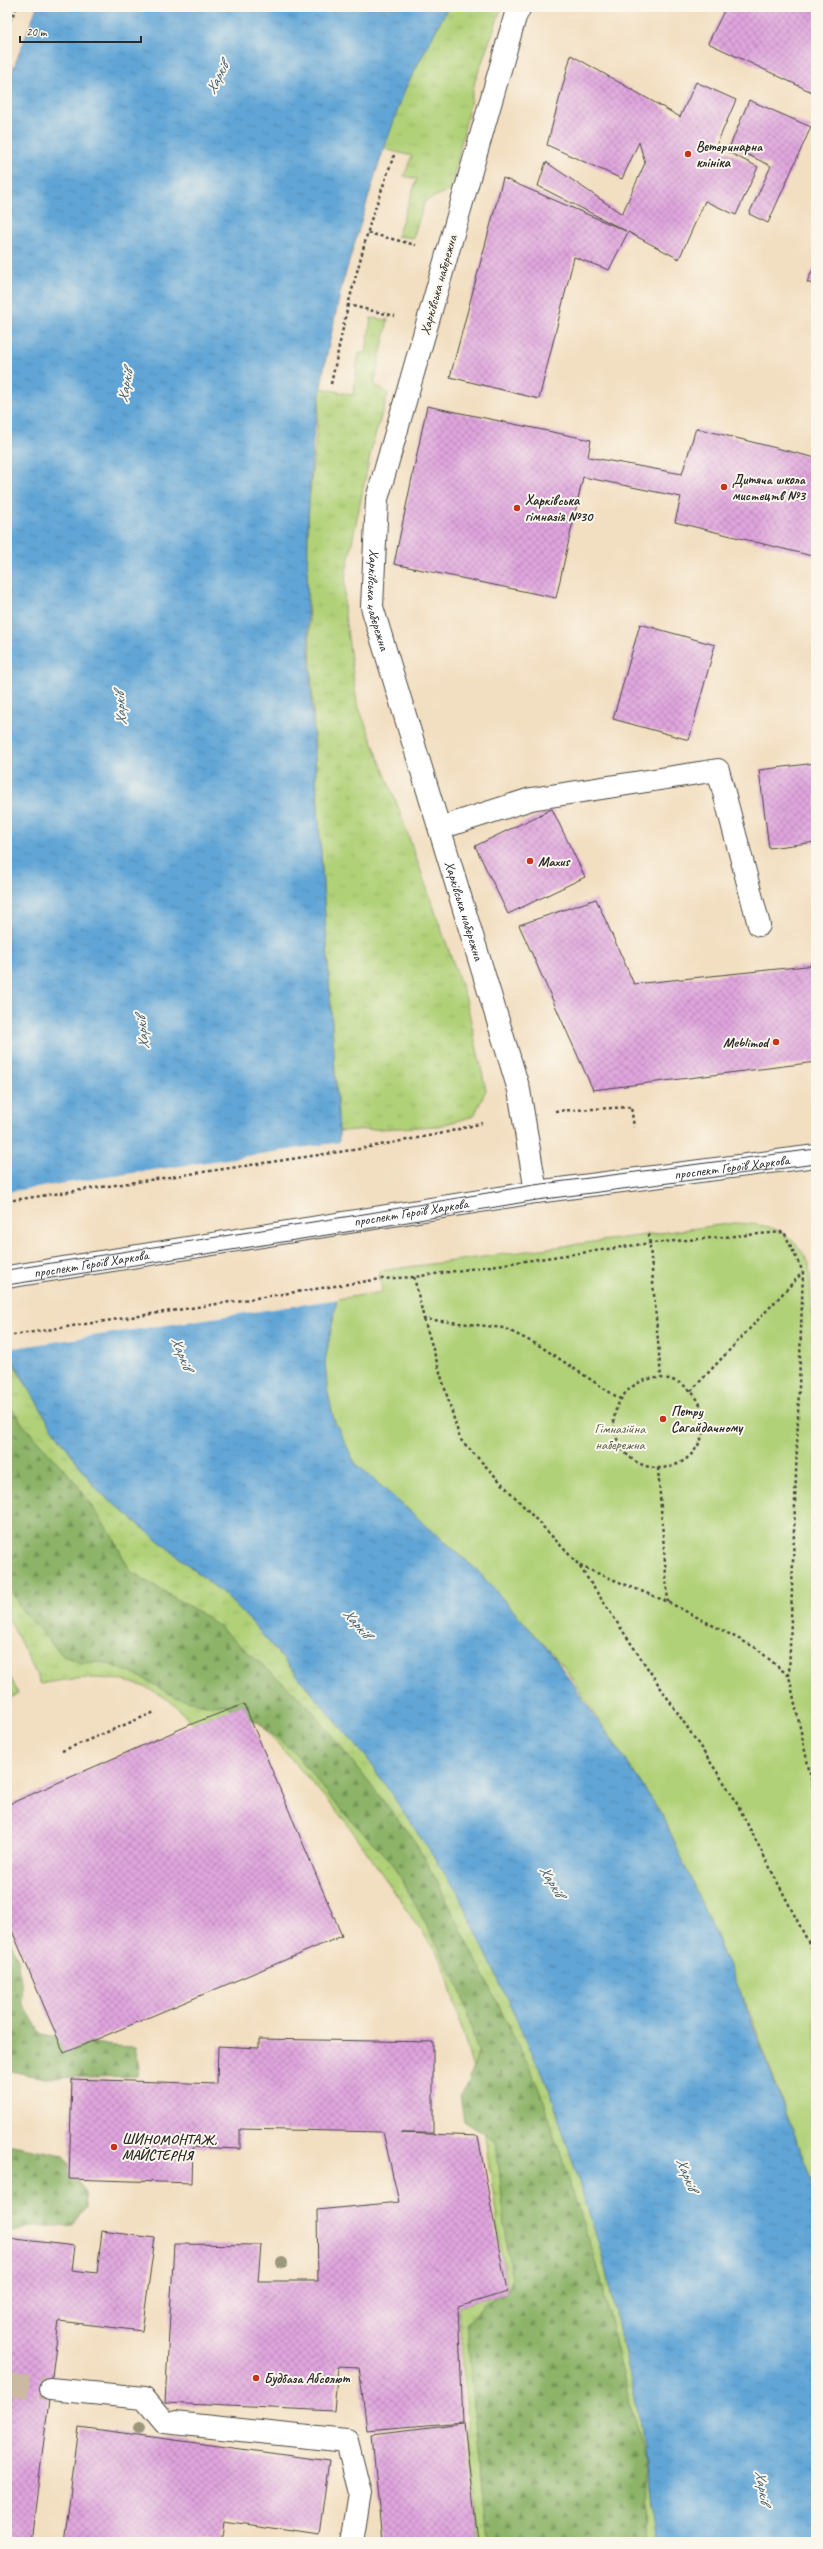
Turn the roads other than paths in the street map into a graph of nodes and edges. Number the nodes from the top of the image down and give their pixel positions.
1 (520, 7) edge
2 (440, 828) junction
3 (759, 925) dead end
4 (816, 1156) edge
5 (536, 1192) junction
6 (7, 1277) edge
7 (50, 2389) tunnel mouth
8 (352, 2542) edge

1 - 2 street, Харківська набережна
2 - 3 street
2 - 5 street, Харківська набережна
4 - 5 street, проспект Героїв Харкова
5 - 6 street, проспект Героїв Харкова
7 - 8 street

